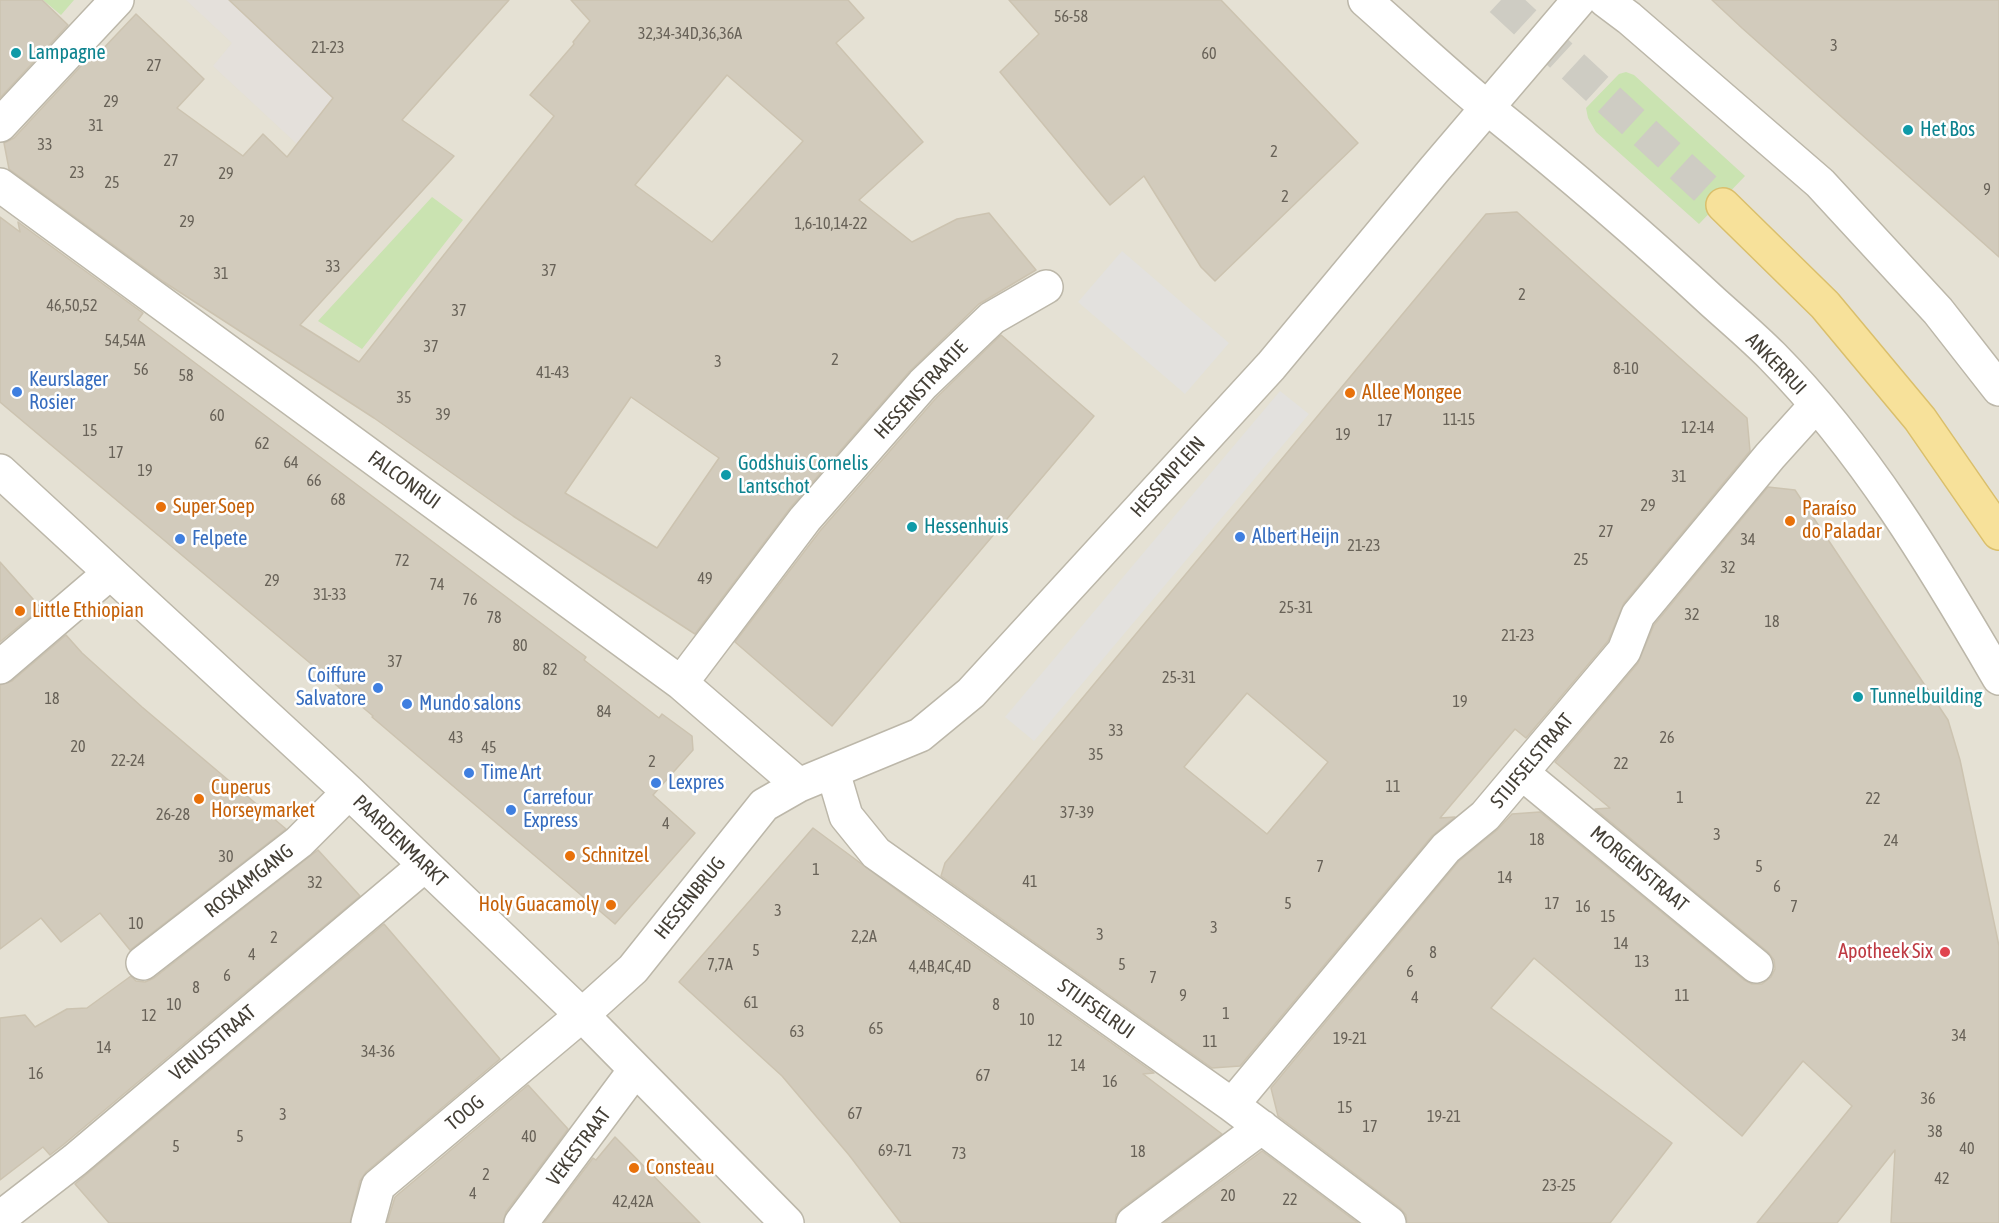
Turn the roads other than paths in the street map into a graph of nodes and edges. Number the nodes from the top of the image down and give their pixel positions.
1 (117, 0) edge
2 (1365, 0) edge
3 (1579, 0) edge
4 (1605, 0) edge
5 (1487, 107) junction
6 (0, 125) edge
7 (0, 185) edge
8 (1723, 205) tunnel mouth
9 (1046, 287) dead end
10 (1999, 389) edge
11 (1816, 405) junction
12 (0, 471) edge
13 (1999, 533) edge
14 (110, 573) junction
15 (0, 667) edge
16 (1999, 678) edge
17 (681, 683) junction
18 (833, 772) junction
19 (1522, 773) junction
20 (799, 785) junction
21 (349, 792) junction
22 (425, 865) junction
23 (143, 963) dead end
24 (1756, 966) dead end
25 (582, 1015) junction
26 (635, 1070) junction
27 (1232, 1105) junction
28 (1262, 1127) junction
29 (0, 1218) edge
30 (368, 1223) edge
31 (521, 1223) edge
32 (788, 1223) edge
33 (1133, 1223) edge
34 (1389, 1223) edge

1 - 6 street
2 - 5 street, ANKERRUI
3 - 5 street, HESSENPLEIN
4 - 10 street
5 - 11 street, ANKERRUI
5 - 18 street, HESSENPLEIN
7 - 17 street, FALCONRUI
8 - 13 main road
9 - 17 street, HESSENSTRAATJE
11 - 16 street, ANKERRUI
11 - 19 street, STIJFSELSTRAAT
12 - 14 street, PAARDENMARKT
14 - 15 street
14 - 21 street, PAARDENMARKT
17 - 20 street, FALCONRUI
18 - 20 street, HESSENPLEIN
18 - 27 street, STIJFSELRUI
19 - 24 street, MORGENSTRAAT
19 - 27 street, STIJFSELSTRAAT
20 - 25 street, HESSENBRUG
21 - 22 street, PAARDENMARKT
21 - 23 street, ROSKAMGANG
22 - 25 street, PAARDENMARKT
22 - 29 street, VENUSSTRAAT
25 - 26 street, PAARDENMARKT
25 - 30 street, TOOG
26 - 31 street, VEKESTRAAT
26 - 32 street, PAARDENMARKT
27 - 28 street, STIJFSELRUI
28 - 33 street
28 - 34 street, STIJFSELRUI

